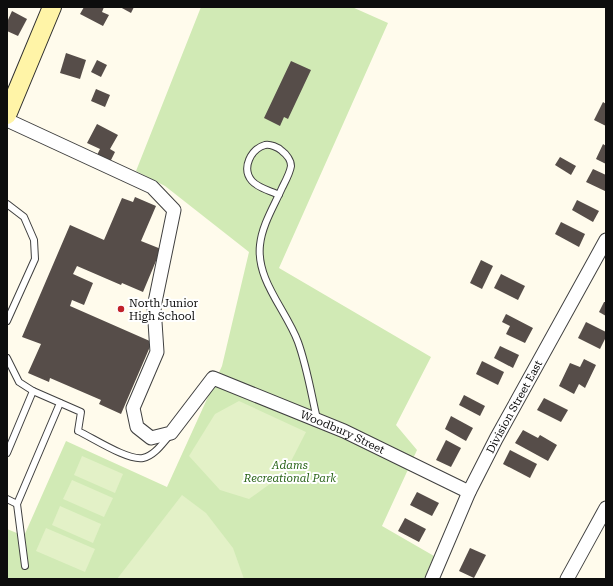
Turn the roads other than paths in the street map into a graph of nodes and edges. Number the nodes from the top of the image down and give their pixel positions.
1 (52, 7) edge
2 (7, 115) edge
3 (7, 120) edge
4 (279, 195) junction
5 (7, 204) edge
6 (606, 240) edge
7 (7, 321) edge
8 (7, 358) edge
9 (33, 391) junction
10 (60, 403) junction
11 (317, 420) junction
12 (171, 433) junction
13 (7, 453) edge
14 (469, 492) junction
15 (7, 499) edge
16 (17, 504) junction
17 (606, 508) edge
18 (25, 566) dead end
19 (432, 579) edge
20 (568, 579) edge

1 - 2 street
3 - 12 street
4 - 4 lane
4 - 11 lane
5 - 7 lane
6 - 14 street, Division Street East
8 - 9 lane
9 - 10 lane
9 - 13 lane
10 - 12 lane
10 - 16 lane
11 - 12 street, Woodbury Street
11 - 14 street, Woodbury Street
14 - 19 street, Division Street East
15 - 16 lane
16 - 18 lane
17 - 20 street

